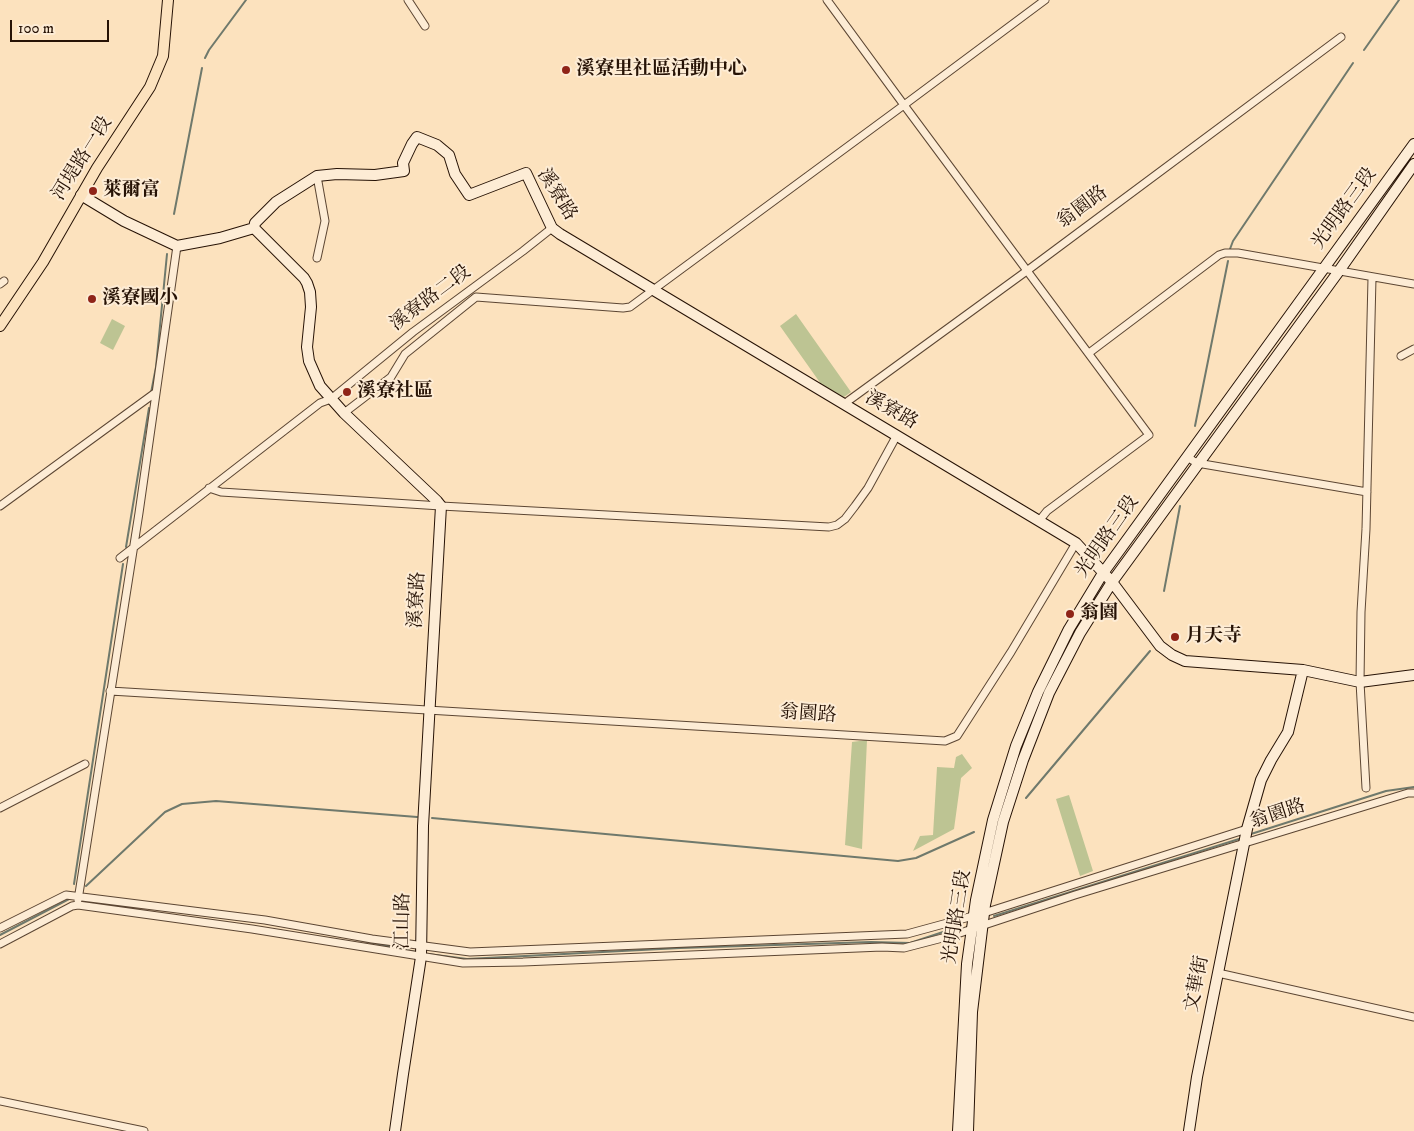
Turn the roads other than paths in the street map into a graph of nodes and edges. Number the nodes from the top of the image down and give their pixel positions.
1 (168, 0) edge
2 (408, 0) edge
3 (827, 0) edge
4 (1045, 0) edge
5 (425, 26) dead end
6 (1341, 37) dead end
7 (904, 104) junction
8 (1414, 144) edge
9 (1414, 164) edge
10 (317, 176) junction
11 (81, 195) junction
12 (254, 228) junction
13 (552, 228) junction
14 (177, 246) junction
15 (317, 258) dead end
16 (1323, 269) junction
17 (1028, 270) junction
18 (1339, 271) junction
19 (1372, 278) junction
20 (1414, 284) edge
21 (654, 291) junction
22 (0, 326) edge
23 (1414, 349) edge
24 (1089, 353) junction
25 (1401, 356) dead end
26 (155, 393) junction
27 (331, 399) junction
28 (844, 404) junction
29 (344, 413) junction
30 (897, 435) junction
31 (1187, 457) junction
32 (1197, 464) junction
33 (209, 488) junction
34 (1367, 492) junction
35 (0, 506) edge
36 (441, 506) junction
37 (1039, 521) junction
38 (1076, 543) junction
39 (132, 549) junction
40 (120, 558) dead end
41 (1103, 573) junction
42 (1112, 582) junction
43 (1303, 670) junction
44 (1414, 675) edge
45 (1360, 682) junction
46 (110, 691) junction
47 (429, 710) junction
48 (85, 764) dead end
49 (1366, 788) dead end
50 (1414, 793) edge
51 (0, 808) edge
52 (1246, 829) junction
53 (1245, 844) junction
54 (79, 896) junction
55 (78, 905) junction
56 (984, 913) junction
57 (974, 916) junction
58 (982, 925) junction
59 (0, 928) edge
60 (972, 928) junction
61 (0, 944) edge
62 (421, 946) junction
63 (421, 957) junction
64 (1218, 973) junction
65 (1414, 1017) edge
66 (0, 1102) edge
67 (144, 1131) edge
68 (395, 1131) edge
69 (958, 1131) edge
70 (968, 1131) edge
71 (1189, 1131) edge

1 - 11 main road, 河堤路一段
2 - 5 street
3 - 7 street
4 - 7 street
6 - 17 street, 翁園路
7 - 17 street
7 - 21 street
8 - 16 street, 光明路三段
9 - 18 street, 光明路三段
10 - 12 street, 溪寮路
10 - 13 street, 溪寮路
10 - 15 street
11 - 14 street
11 - 22 main road, 河堤路一段
12 - 14 street
12 - 27 street
13 - 21 street, 溪寮路
13 - 27 street, 溪寮路二段
14 - 26 street
16 - 18 street
16 - 24 street
16 - 31 street, 光明路三段
17 - 24 street
17 - 28 street, 翁園路
18 - 19 street
18 - 32 street, 光明路三段
19 - 20 street
19 - 34 street
21 - 28 street, 溪寮路
21 - 29 street
23 - 25 street
24 - 37 street
26 - 35 street
26 - 39 street
27 - 29 street
27 - 33 street, 溪寮路二段
28 - 30 street, 溪寮路
29 - 36 street
30 - 36 street
30 - 37 street, 溪寮路
31 - 32 street
31 - 41 street, 光明路三段
32 - 34 street
32 - 42 street, 光明路三段
33 - 36 street
33 - 39 street, 溪寮路二段
34 - 45 street
36 - 47 street, 溪寮路
37 - 38 street, 溪寮路
38 - 41 street, 溪寮路
38 - 47 street, 翁園路
39 - 40 street, 溪寮路二段
39 - 46 street
41 - 42 street, 溪寮路
41 - 57 street, 光明路三段
42 - 43 street
42 - 56 street, 光明路三段
43 - 45 street
43 - 52 street, 翁園路
44 - 45 street
45 - 49 street
46 - 47 street, 翁園路
46 - 54 street
47 - 62 street, 江山路
48 - 51 street
50 - 53 street, 翁園路
52 - 53 street, 翁園路
52 - 56 street
53 - 58 street
53 - 64 street, 文華街
54 - 55 street
54 - 59 street
54 - 62 street
55 - 61 street
55 - 63 street
56 - 57 street
56 - 58 street, 光明路三段
57 - 60 street, 光明路三段
57 - 62 street
58 - 60 street
58 - 70 street, 光明路三段
60 - 63 street
60 - 69 street, 光明路三段
62 - 63 street, 江山路
63 - 68 street, 江山路
64 - 65 street
64 - 71 street, 文華街
66 - 67 street

